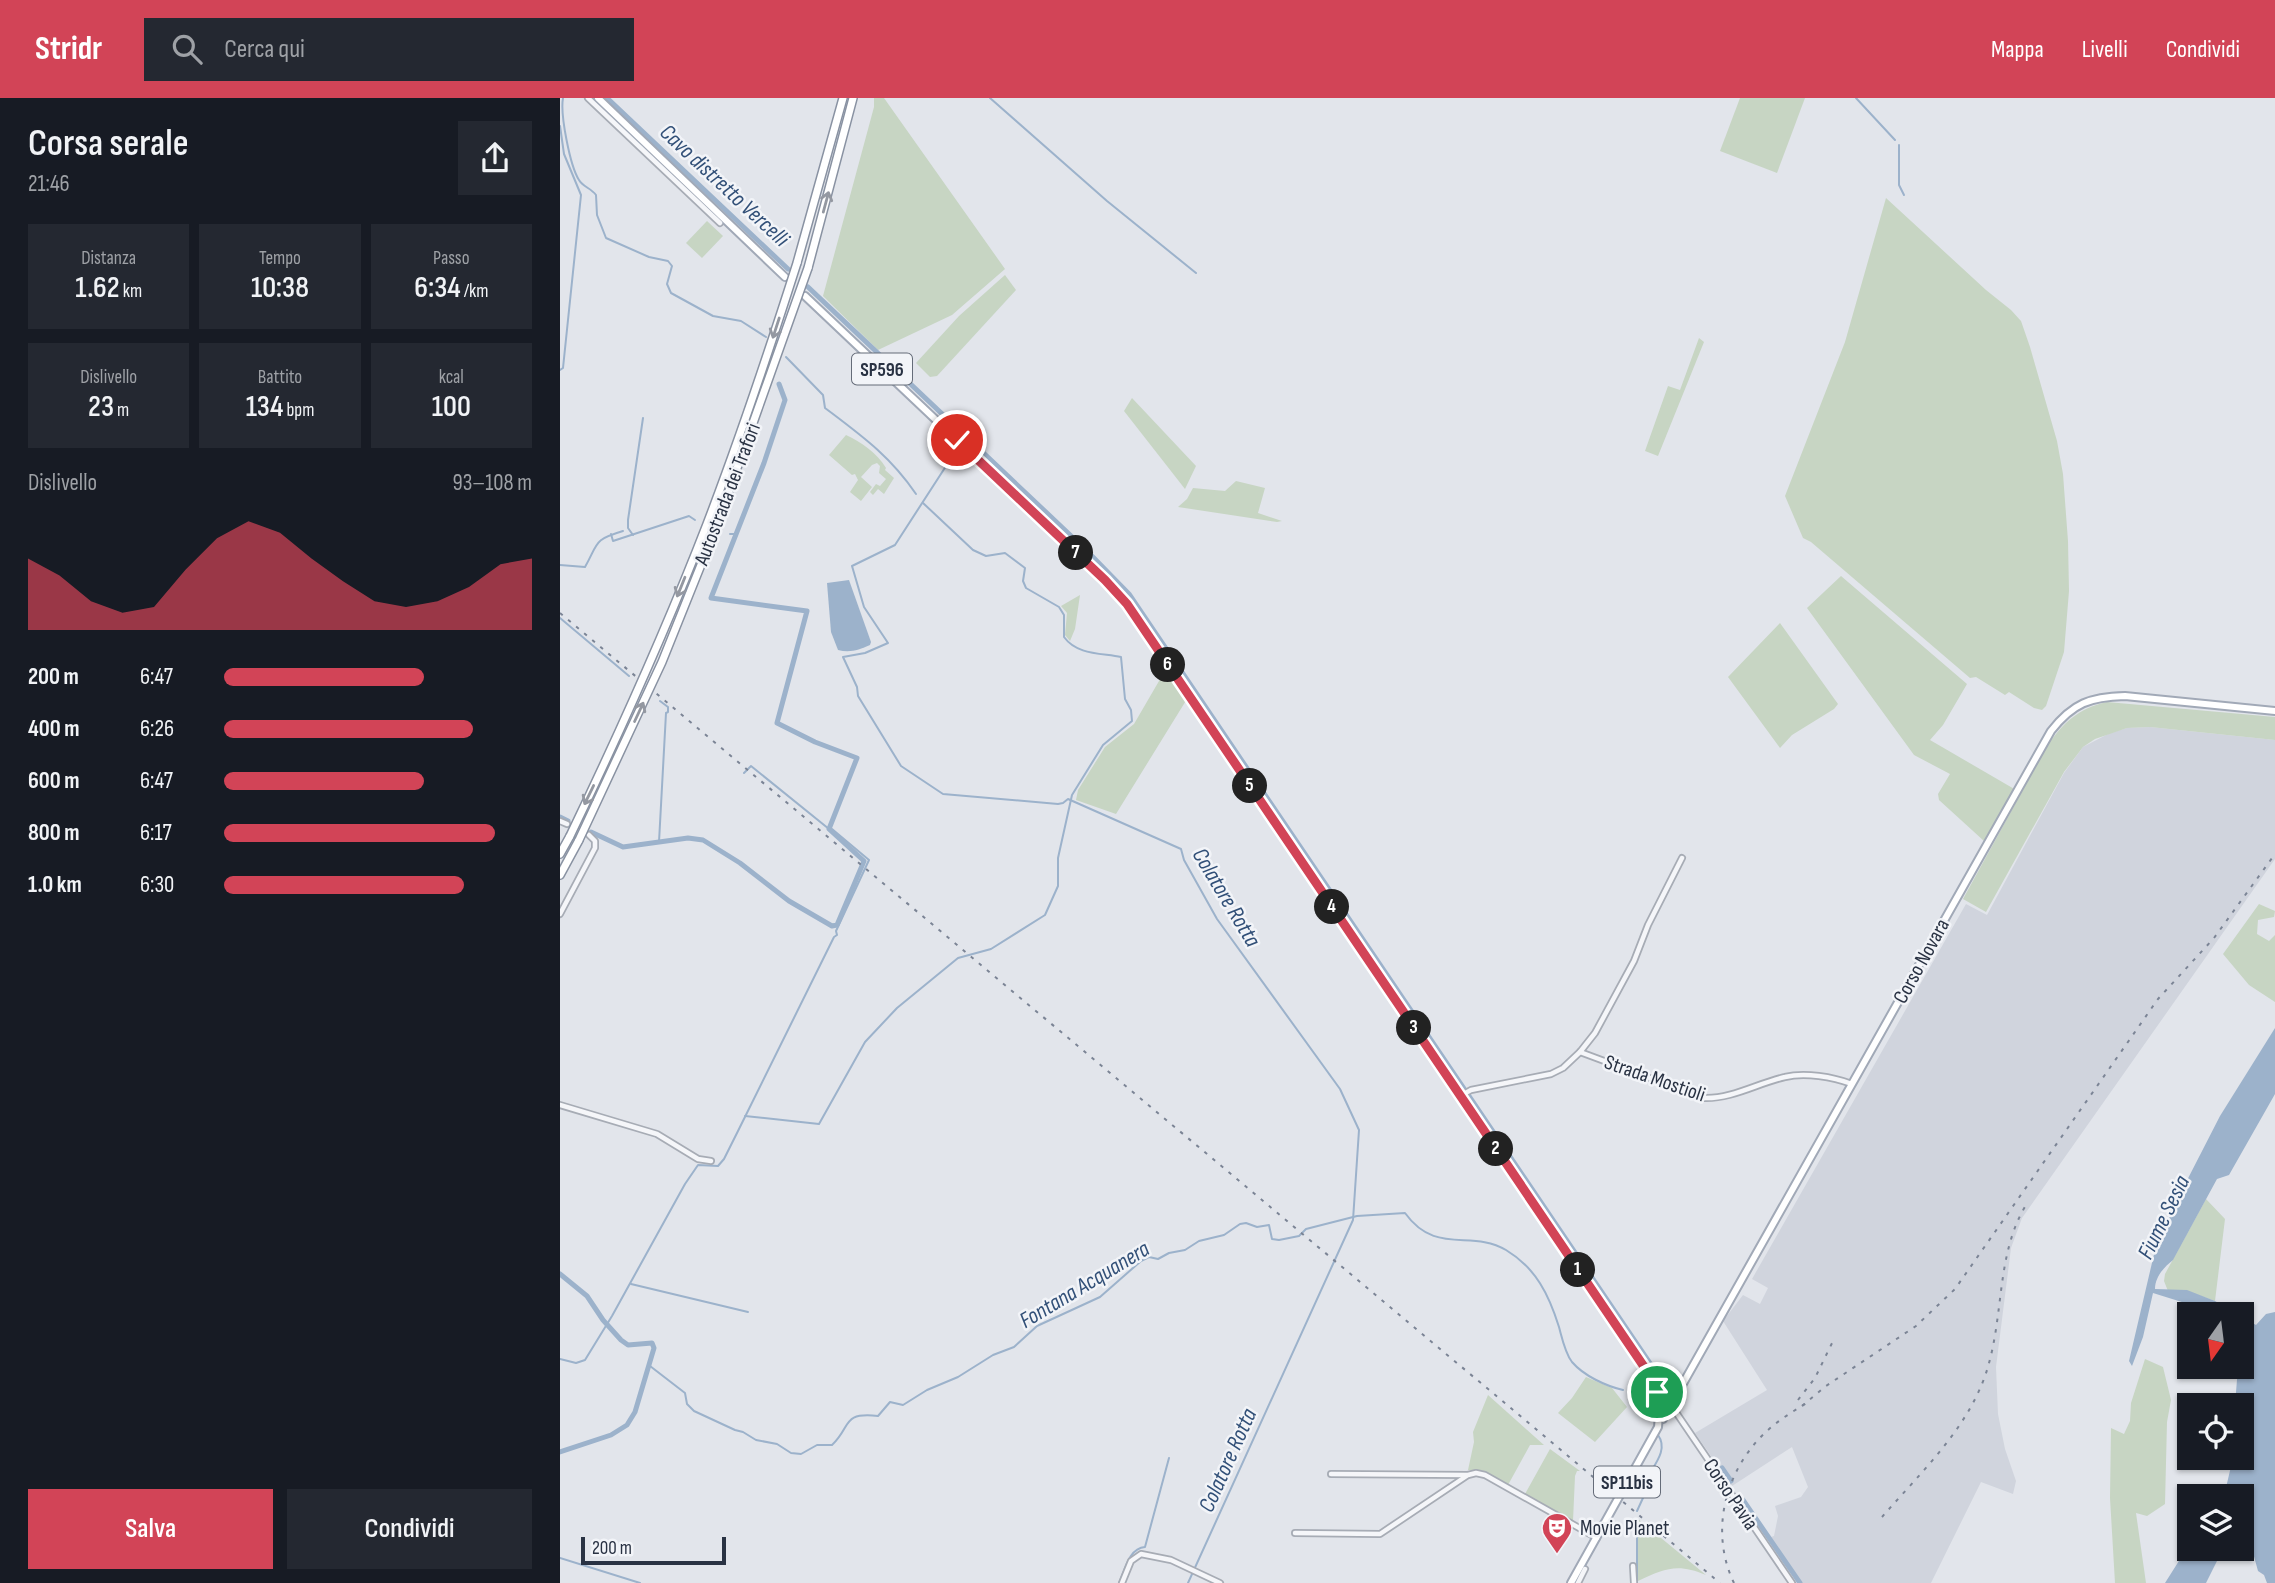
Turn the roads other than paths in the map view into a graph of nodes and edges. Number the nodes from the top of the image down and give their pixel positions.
1 (589, 98) edge
2 (598, 98) edge
3 (843, 98) edge
4 (853, 98) edge
5 (720, 223) dead end
6 (785, 277) dead end
7 (805, 296) dead end
8 (2275, 710) edge
9 (560, 821) edge
10 (567, 824) dead end
11 (589, 835) dead end
12 (560, 854) edge
13 (1682, 858) dead end
14 (560, 875) edge
15 (560, 914) edge
16 (1580, 1052) junction
17 (1852, 1084) junction
18 (1461, 1095) junction
19 (560, 1105) edge
20 (711, 1161) dead end
21 (1651, 1377) junction
22 (1686, 1377) junction
23 (1658, 1384) junction
24 (1657, 1392) junction
25 (1672, 1401) junction
26 (1658, 1427) junction
27 (1331, 1474) dead end
28 (1468, 1475) junction
29 (1295, 1533) dead end
30 (1597, 1538) junction
31 (1633, 1566) dead end
32 (1586, 1569) dead end
33 (1122, 1583) edge
34 (1220, 1583) edge
35 (1571, 1583) edge
36 (1578, 1583) edge
37 (1634, 1583) edge
38 (1792, 1583) edge

1 - 5 street
2 - 6 main road
3 -> 12 highway, Autostrada dei Trafori, bridge
14 -> 4 highway, Autostrada dei Trafori, bridge
7 - 18 main road, SP596
8 - 17 main road, Corso Novara / SP11bis
9 - 10 street
11 - 15 street
13 - 16 street
16 - 17 street, Strada Mostioli
16 - 18 street
17 - 22 main road, Corso Novara / SP11bis
18 - 21 main road
19 - 20 street
21 - 23 main road
21 - 24 main road
22 - 23 main road
22 - 25 main road, Corso Novara / SP11bis
23 - 25 main road
24 - 25 main road
24 - 26 main road
25 - 26 main road, Corso Novara / SP11bis
25 - 38 street, Corso Pavia
26 - 30 main road, SP11bis
27 - 28 street
28 - 29 street
28 - 30 street
30 - 35 main road, SP11bis
31 - 37 street
32 - 36 street
33 - 34 street

